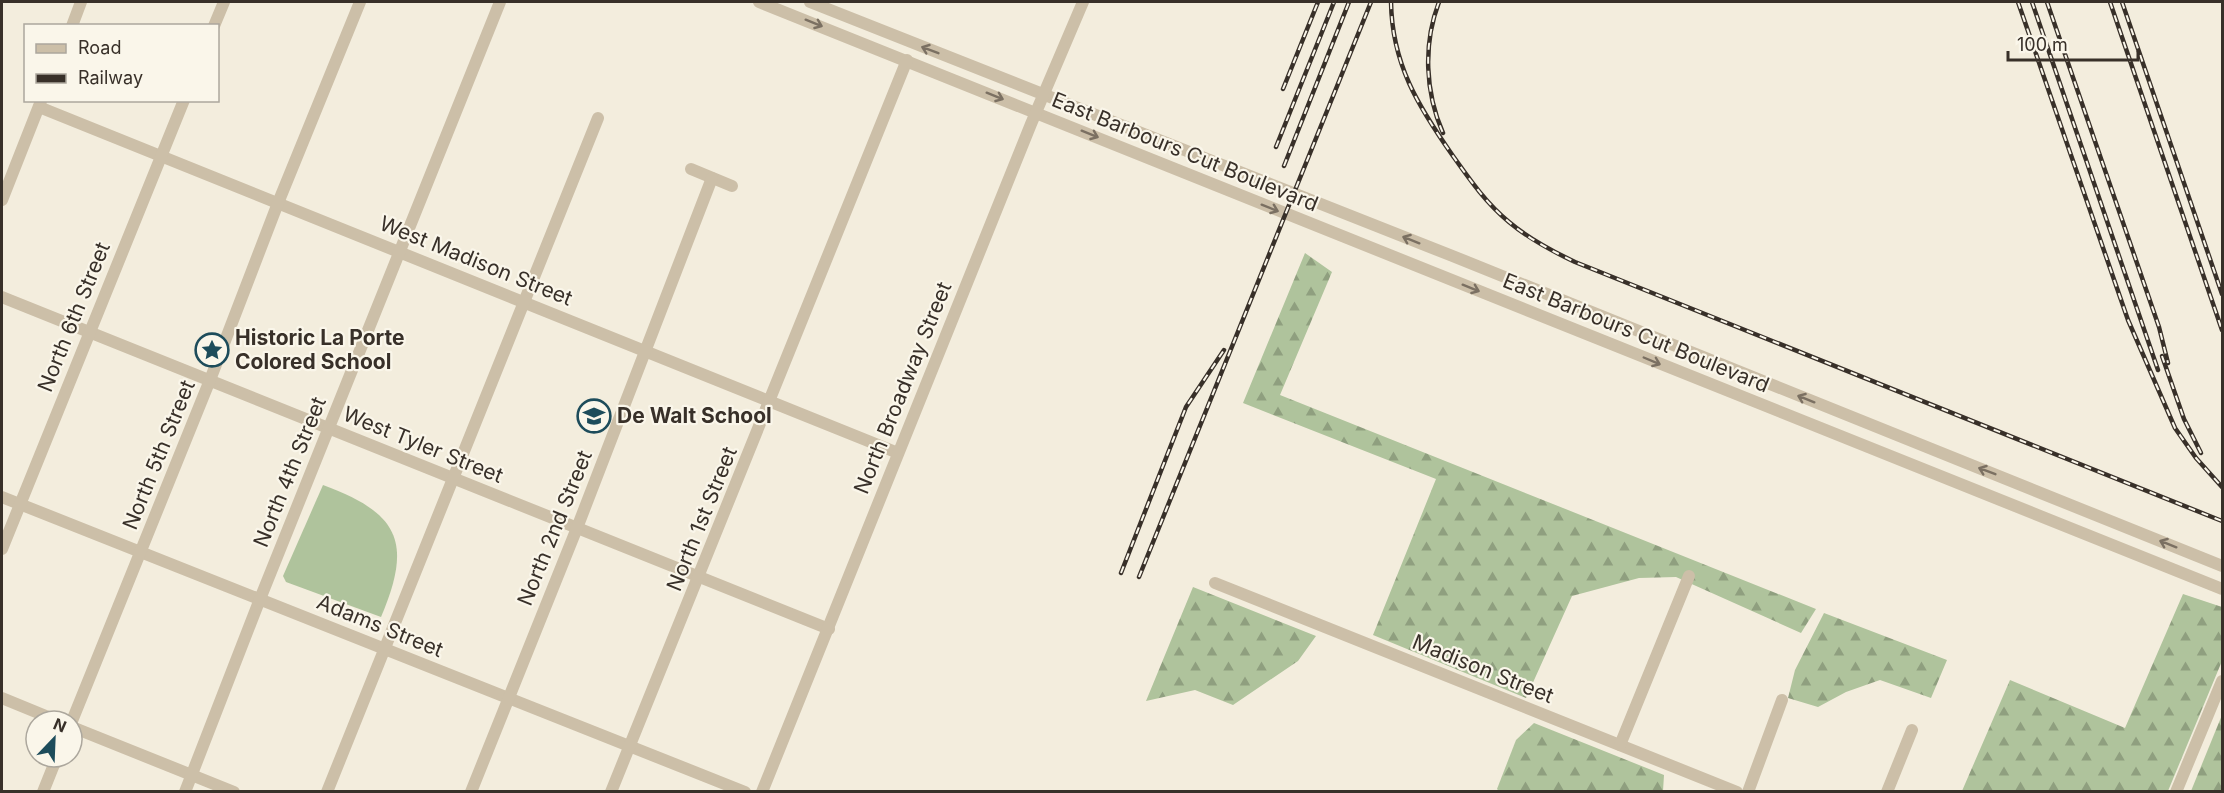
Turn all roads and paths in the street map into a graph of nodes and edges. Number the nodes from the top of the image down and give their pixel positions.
1 (81, 2) edge
2 (224, 2) edge
3 (360, 2) edge
4 (500, 2) edge
5 (759, 2) edge
6 (810, 2) edge
7 (1083, 2) edge
8 (73, 24) edge
9 (215, 24) edge
10 (907, 60) junction
11 (1043, 93) junction
12 (183, 102) edge
13 (40, 104) edge
14 (1036, 112) junction
15 (598, 118) dead end
16 (161, 156) junction
17 (691, 169) dead end
18 (1253, 177) junction
19 (712, 178) junction
20 (732, 186) dead end
21 (1245, 197) junction
22 (2, 200) edge
23 (278, 203) junction
24 (400, 251) junction
25 (1450, 255) junction
26 (1442, 276) junction
27 (2, 297) edge
28 (524, 302) junction
29 (89, 332) junction
30 (645, 351) junction
31 (1688, 352) junction
32 (1679, 372) junction
33 (210, 380) junction
34 (770, 401) junction
35 (1872, 426) junction
36 (329, 428) junction
37 (1864, 446) junction
38 (898, 453) junction
39 (453, 478) junction
40 (2013, 482) junction
41 (2, 497) edge
42 (2005, 502) junction
43 (19, 504) junction
44 (577, 528) junction
45 (2, 549) edge
46 (140, 552) junction
47 (2223, 566) edge
48 (1689, 576) dead end
49 (700, 577) junction
50 (1215, 583) dead end
51 (2223, 589) edge
52 (260, 599) junction
53 (829, 629) junction
54 (384, 650) junction
55 (2223, 681) edge
56 (2, 698) edge
57 (508, 698) junction
58 (1782, 700) dead end
59 (29, 709) edge
60 (77, 709) edge
61 (1912, 730) dead end
62 (84, 732) edge
63 (1620, 745) junction
64 (630, 746) junction
65 (52, 769) edge
66 (192, 775) junction
67 (43, 792) edge
68 (185, 792) edge
69 (234, 792) edge
70 (327, 792) edge
71 (471, 792) edge
72 (611, 792) edge
73 (745, 792) edge
74 (762, 792) edge
75 (1737, 792) edge
76 (1748, 792) edge
77 (1887, 792) edge
78 (2176, 792) edge

1 - 8 street
2 - 9 street
3 - 23 street, North 5th Street
4 - 24 street, North 4th Street
5 -> 10 street, East Barbours Cut Boulevard
11 -> 6 street, East Barbours Cut Boulevard
7 - 11 street, North Broadway Street
10 -> 14 street, East Barbours Cut Boulevard
10 - 34 street, North 1st Street
11 - 14 street, North Broadway Street
11 - 18 street, East Barbours Cut Boulevard
12 - 16 street, North 6th Street
13 - 16 street, West Madison Street
13 - 22 street
14 -> 21 street, East Barbours Cut Boulevard
14 - 38 street, North Broadway Street
15 - 28 street
16 - 23 street, West Madison Street
16 - 29 street, North 6th Street
17 - 19 street
18 - 21 street
25 -> 18 street, East Barbours Cut Boulevard
19 - 20 street
19 - 30 street, North 2nd Street
21 -> 26 street, East Barbours Cut Boulevard
23 - 24 street, West Madison Street
23 - 33 street, North 5th Street
24 - 28 street, West Madison Street
24 - 36 street, North 4th Street
25 - 26 street
25 - 31 street, East Barbours Cut Boulevard
26 -> 32 street, East Barbours Cut Boulevard
27 - 29 street, West Tyler Street
28 - 30 street, West Madison Street
28 - 39 street
29 - 33 street, West Tyler Street
29 - 43 street, North 6th Street
30 - 34 street, West Madison Street
30 - 44 street, North 2nd Street
31 - 32 street
35 -> 31 street, East Barbours Cut Boulevard
32 - 37 street, East Barbours Cut Boulevard
33 - 36 street, West Tyler Street
33 - 46 street, North 5th Street
34 - 38 street, West Madison Street
34 - 49 street, North 1st Street
35 - 37 street
40 -> 35 street, East Barbours Cut Boulevard
36 - 39 street, West Tyler Street
36 - 52 street, North 4th Street
37 - 42 street, East Barbours Cut Boulevard
38 - 53 street, North Broadway Street
39 - 44 street, West Tyler Street
39 - 54 street
40 - 42 street
47 -> 40 street, East Barbours Cut Boulevard
41 - 43 street, Adams Street
42 - 51 street, East Barbours Cut Boulevard
43 - 45 street, North 6th Street
43 - 46 street, Adams Street
44 - 49 street, West Tyler Street
44 - 57 street, North 2nd Street
46 - 52 street, Adams Street
46 - 60 street, North 5th Street
48 - 63 street
49 - 53 street, West Tyler Street
49 - 64 street, North 1st Street
50 - 63 street, Madison Street
52 - 54 street, Adams Street
52 - 66 street, North 4th Street
53 - 74 street, North Broadway Street
54 - 57 street, Adams Street
54 - 70 street
55 - 78 street
56 - 59 street
57 - 64 street, Adams Street
57 - 71 street, North 2nd Street
58 - 76 street
61 - 77 street
62 - 66 street
63 - 75 street, Madison Street
64 - 72 street, North 1st Street
64 - 73 street, Adams Street
65 - 67 street
66 - 68 street, North 4th Street
66 - 69 street

